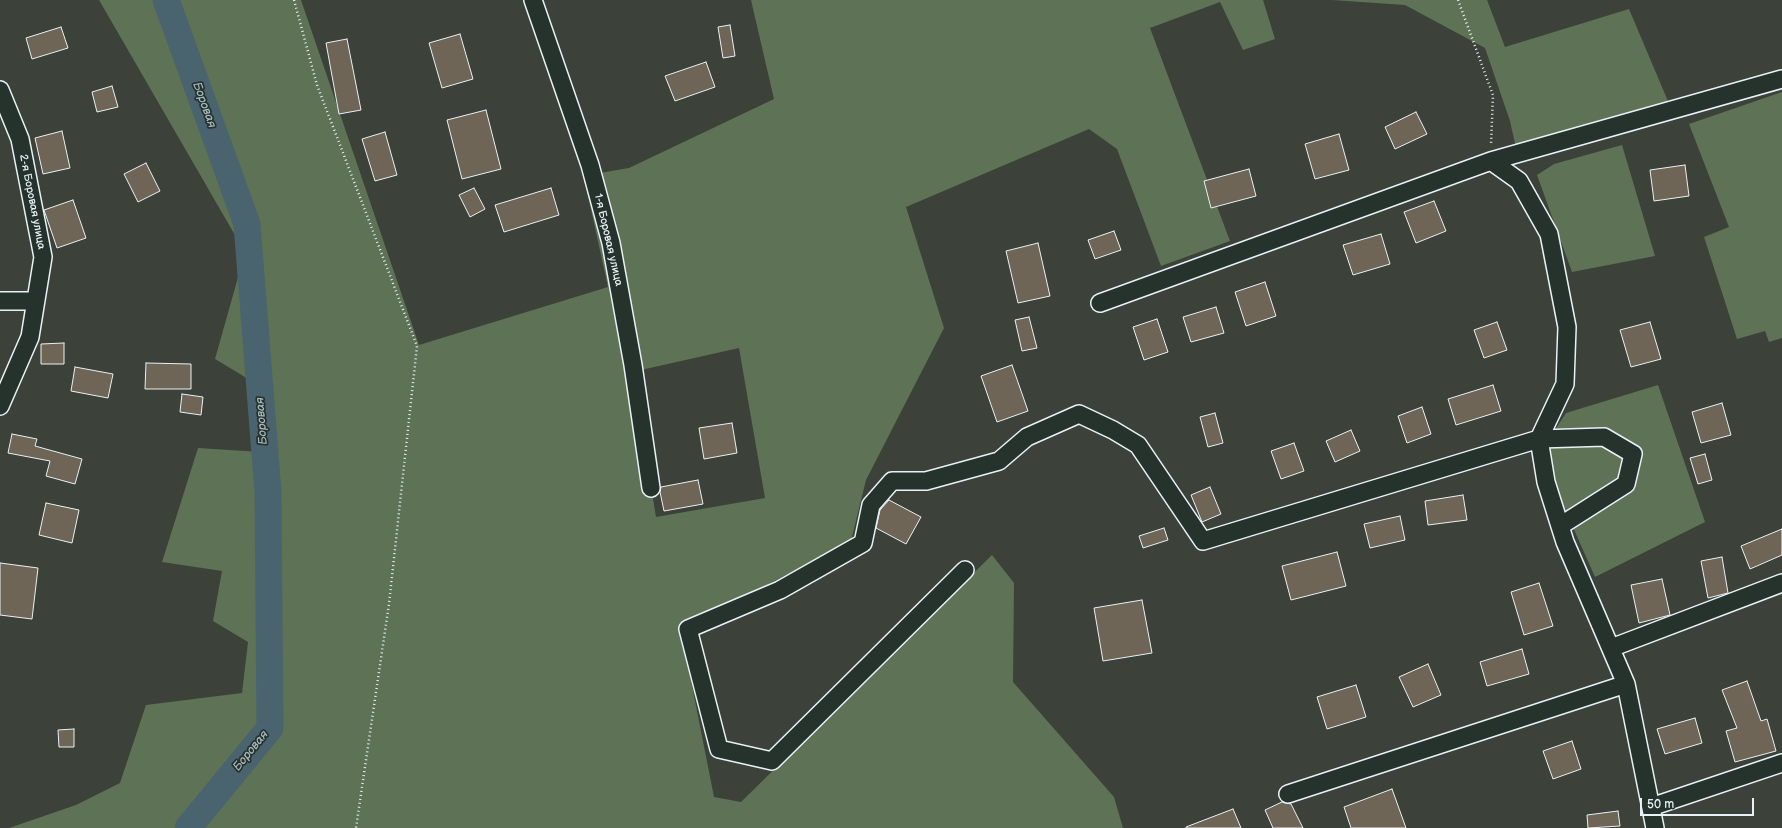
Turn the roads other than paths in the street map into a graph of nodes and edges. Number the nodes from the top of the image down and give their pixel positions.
1 (533, 0) edge
2 (1782, 79) edge
3 (0, 90) edge
4 (1491, 162) junction
5 (0, 301) edge
6 (36, 301) junction
7 (1100, 303) dead end
8 (0, 406) edge
9 (1539, 439) junction
10 (651, 488) dead end
11 (1560, 526) junction
12 (965, 570) dead end
13 (1782, 583) edge
14 (1611, 648) junction
15 (1626, 684) junction
16 (1782, 763) edge
17 (1288, 794) dead end
18 (1652, 807) junction
19 (1655, 828) edge

1 - 10 street, 1-я Боровая улица
2 - 4 street
3 - 6 street, 2-я Боровая улица
4 - 7 street
4 - 9 street
5 - 6 street
6 - 8 street, 2-я Боровая улица
9 - 11 street
9 - 11 street
9 - 12 street
11 - 14 street
13 - 14 street
14 - 15 street
15 - 17 street
15 - 18 street
16 - 18 street
18 - 19 street

